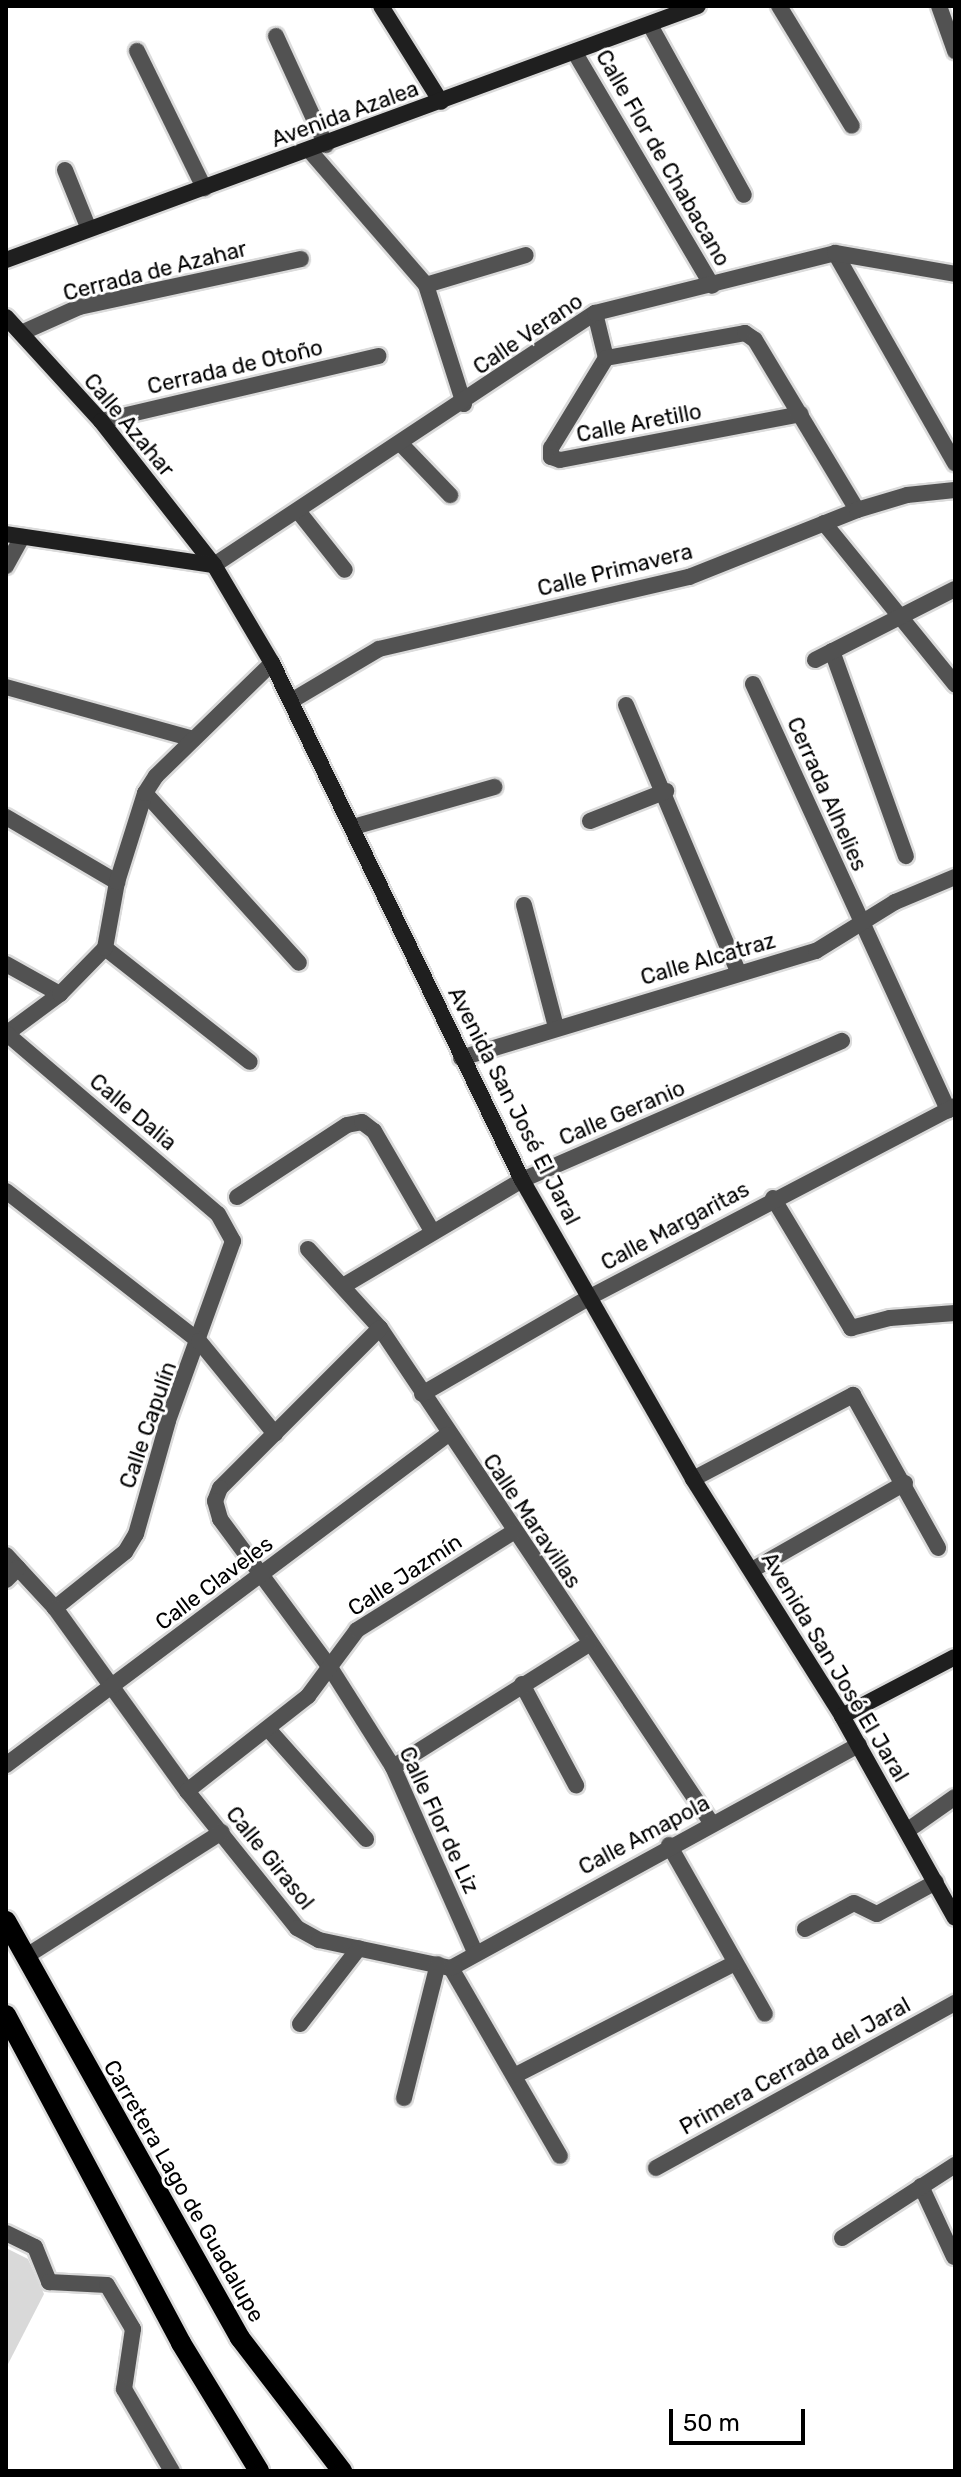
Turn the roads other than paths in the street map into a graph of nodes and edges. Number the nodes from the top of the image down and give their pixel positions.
1 (381, 6) edge
2 (698, 6) edge
3 (779, 6) edge
4 (939, 6) edge
5 (650, 25) junction
6 (276, 36) dead end
7 (137, 51) dead end
8 (955, 51) edge
9 (575, 53) junction
10 (441, 102) junction
11 (852, 126) dead end
12 (318, 148) junction
13 (65, 170) dead end
14 (204, 188) junction
15 (744, 195) dead end
16 (88, 227) junction
17 (835, 253) junction
18 (526, 255) dead end
19 (301, 259) dead end
20 (6, 260) edge
21 (955, 274) edge
22 (426, 285) junction
23 (712, 286) junction
24 (595, 313) junction
25 (6, 317) edge
26 (21, 333) junction
27 (379, 356) dead end
28 (606, 358) junction
29 (464, 404) junction
30 (801, 414) junction
31 (101, 421) junction
32 (401, 444) junction
33 (955, 463) edge
34 (955, 490) edge
35 (450, 495) dead end
36 (857, 510) junction
37 (298, 511) junction
38 (824, 523) junction
39 (14, 535) edge
40 (214, 565) junction
41 (6, 566) edge
42 (345, 570) dead end
43 (955, 589) edge
44 (901, 617) junction
45 (832, 651) junction
46 (815, 660) dead end
47 (272, 663) junction
48 (753, 684) dead end
49 (955, 684) edge
50 (6, 687) edge
51 (291, 701) junction
52 (626, 705) dead end
53 (193, 739) junction
54 (494, 787) dead end
55 (666, 791) junction
56 (145, 793) junction
57 (6, 817) edge
58 (590, 821) dead end
59 (353, 827) junction
60 (906, 856) dead end
61 (955, 877) edge
62 (117, 882) junction
63 (524, 905) dead end
64 (861, 923) junction
65 (105, 948) junction
66 (299, 963) dead end
67 (6, 964) edge
68 (738, 971) junction
69 (60, 994) junction
70 (556, 1027) junction
71 (7, 1034) edge
72 (842, 1041) dead end
73 (461, 1058) junction
74 (250, 1062) dead end
75 (952, 1108) edge
76 (522, 1180) junction
77 (6, 1191) edge
78 (237, 1197) dead end
79 (773, 1198) junction
80 (229, 1225) joint
81 (432, 1231) junction
82 (308, 1249) dead end
83 (343, 1286) junction
84 (590, 1297) junction
85 (955, 1313) edge
86 (380, 1328) junction
87 (199, 1341) junction
88 (422, 1394) junction
89 (275, 1434) junction
90 (447, 1435) junction
91 (693, 1479) junction
92 (905, 1483) junction
93 (513, 1532) junction
94 (938, 1548) dead end
95 (6, 1555) edge
96 (752, 1570) junction
97 (12, 1574) edge
98 (261, 1575) junction
99 (55, 1608) junction
100 (589, 1644) junction
101 (955, 1657) edge
102 (331, 1669) junction
103 (522, 1684) junction
104 (110, 1688) junction
105 (842, 1716) junction
106 (269, 1730) junction
107 (859, 1745) junction
108 (6, 1765) edge
109 (393, 1767) junction
110 (576, 1785) dead end
111 (187, 1791) junction
112 (955, 1797) edge
113 (712, 1824) junction
114 (908, 1830) junction
115 (222, 1832) junction
116 (366, 1839) dead end
117 (669, 1845) junction
118 (936, 1882) junction
119 (955, 1918) edge
120 (6, 1921) edge
121 (805, 1929) dead end
122 (359, 1948) junction
123 (475, 1952) junction
124 (25, 1957) junction
125 (735, 1963) junction
126 (445, 1966) junction
127 (955, 2003) edge
128 (765, 2014) dead end
129 (6, 2015) edge
130 (300, 2024) dead end
131 (516, 2075) junction
132 (404, 2098) dead end
133 (560, 2156) dead end
134 (955, 2165) edge
135 (656, 2168) dead end
136 (921, 2186) junction
137 (6, 2233) edge
138 (842, 2238) dead end
139 (954, 2257) edge
140 (172, 2471) edge
141 (259, 2471) edge
142 (342, 2471) edge

1 - 10 street
2 - 5 street, Avenida Azalea
3 - 11 street
4 - 8 street
5 - 9 street, Avenida Azalea
5 - 15 street
6 - 12 street
7 - 14 street
9 - 10 street, Avenida Azalea
9 - 23 street, Calle Flor de Chabacano
10 - 12 street, Avenida Azalea
12 - 14 street, Avenida Azalea
12 - 22 street
13 - 16 street
14 - 16 street, Avenida Azalea
16 - 20 street, Avenida Azalea
17 - 21 street, Calle Verano
17 - 23 street, Calle Verano
17 - 33 street
18 - 22 street
19 - 26 street, Cerrada de Azahar
22 - 29 street
23 - 24 street, Calle Verano
24 - 28 street
24 - 29 street, Calle Verano
25 - 26 street, Calle Azahar
26 - 31 street, Calle Azahar
27 - 31 street, Cerrada de Otoño
28 - 30 street
28 - 30 street, Calle Aretillo
29 - 32 street, Calle Verano
30 - 36 street
31 - 40 street, Calle Azahar
32 - 35 street
32 - 37 street, Calle Verano
34 - 36 street, Calle Primavera
36 - 38 street, Calle Primavera
37 - 40 street, Calle Verano
37 - 42 street
38 - 44 street
38 - 51 street, Calle Primavera
39 - 40 street
39 - 41 street
40 - 47 street, Avenida San José El Jaral
43 - 44 street
44 - 45 street
44 - 49 street
45 - 46 street
45 - 60 street
47 - 51 street, Avenida San José El Jaral
47 - 53 street
48 - 64 street, Cerrada Alhelies
50 - 53 street
51 - 59 street, Avenida San José El Jaral
52 - 55 street
53 - 56 street
54 - 59 street
55 - 58 street
55 - 68 street
56 - 62 street
56 - 66 street
57 - 62 street
59 - 73 street, Avenida San José El Jaral
61 - 64 street, Calle Alcatraz
62 - 65 street
63 - 70 street
64 - 68 street, Calle Alcatraz
64 - 75 street, Cerrada Alhelies
65 - 69 street
65 - 74 street
67 - 69 street
68 - 70 street, Calle Alcatraz
69 - 71 street
70 - 73 street, Calle Alcatraz
71 - 80 street, Calle Dalia
72 - 76 street, Calle Geranio
73 - 76 street, Avenida San José El Jaral
75 - 79 street, Calle Margaritas
76 - 81 street, Calle Geranio
76 - 84 street, Avenida San José El Jaral
77 - 87 street
78 - 81 street
79 - 84 street, Calle Margaritas
79 - 85 street
80 - 87 street, Calle Capulín
81 - 83 street, Calle Geranio
82 - 83 street, Calle Maravillas
83 - 86 street, Calle Maravillas
84 - 88 street, Calle Margaritas
84 - 91 street, Avenida San José El Jaral
86 - 88 street, Calle Maravillas
86 - 89 street
87 - 89 street
87 - 99 street, Calle Capulín
88 - 90 street, Calle Maravillas
89 - 98 street, Calle Flor de Liz
90 - 93 street, Calle Maravillas
90 - 98 street, Calle Claveles
91 - 92 street
91 - 96 street, Avenida San José El Jaral
92 - 94 street
92 - 96 street
93 - 100 street, Calle Maravillas
93 - 102 street, Calle Jazmín
95 - 97 street, Calle Girasol
96 - 105 street, Avenida San José El Jaral
97 - 99 street, Calle Girasol
98 - 102 street, Calle Flor de Liz
98 - 104 street, Calle Claveles
99 - 104 street, Calle Girasol
100 - 103 street
100 - 113 street, Calle Maravillas
101 - 105 street
102 - 106 street, Calle Jazmín
102 - 109 street, Calle Flor de Liz
103 - 109 street
103 - 110 street
104 - 108 street, Calle Claveles
104 - 111 street, Calle Girasol
105 - 107 street, Avenida San José El Jaral
106 - 111 street, Calle Jazmín
106 - 116 street
107 - 113 street, Calle Amapola
107 - 114 street, Avenida San José El Jaral
109 - 123 street, Calle Flor de Liz
111 - 115 street, Calle Girasol
112 - 114 street
113 - 117 street, Calle Amapola
114 - 118 street, Avenida San José El Jaral
115 - 122 street, Calle Girasol
115 - 124 street
117 - 123 street, Calle Amapola
117 - 125 street
118 - 119 street, Avenida San José El Jaral
118 - 121 street
120 - 124 main road, Carretera Lago de Guadalupe
122 - 126 street, Calle Girasol
122 - 130 street
123 - 126 street, Calle Amapola
124 - 142 main road, Carretera Lago de Guadalupe
125 - 128 street
125 - 131 street
126 - 131 street
126 - 132 street
127 - 135 street, Primera Cerrada del Jaral
129 - 141 main road
131 - 133 street
134 - 136 street
136 - 138 street
136 - 139 street
137 - 140 street

